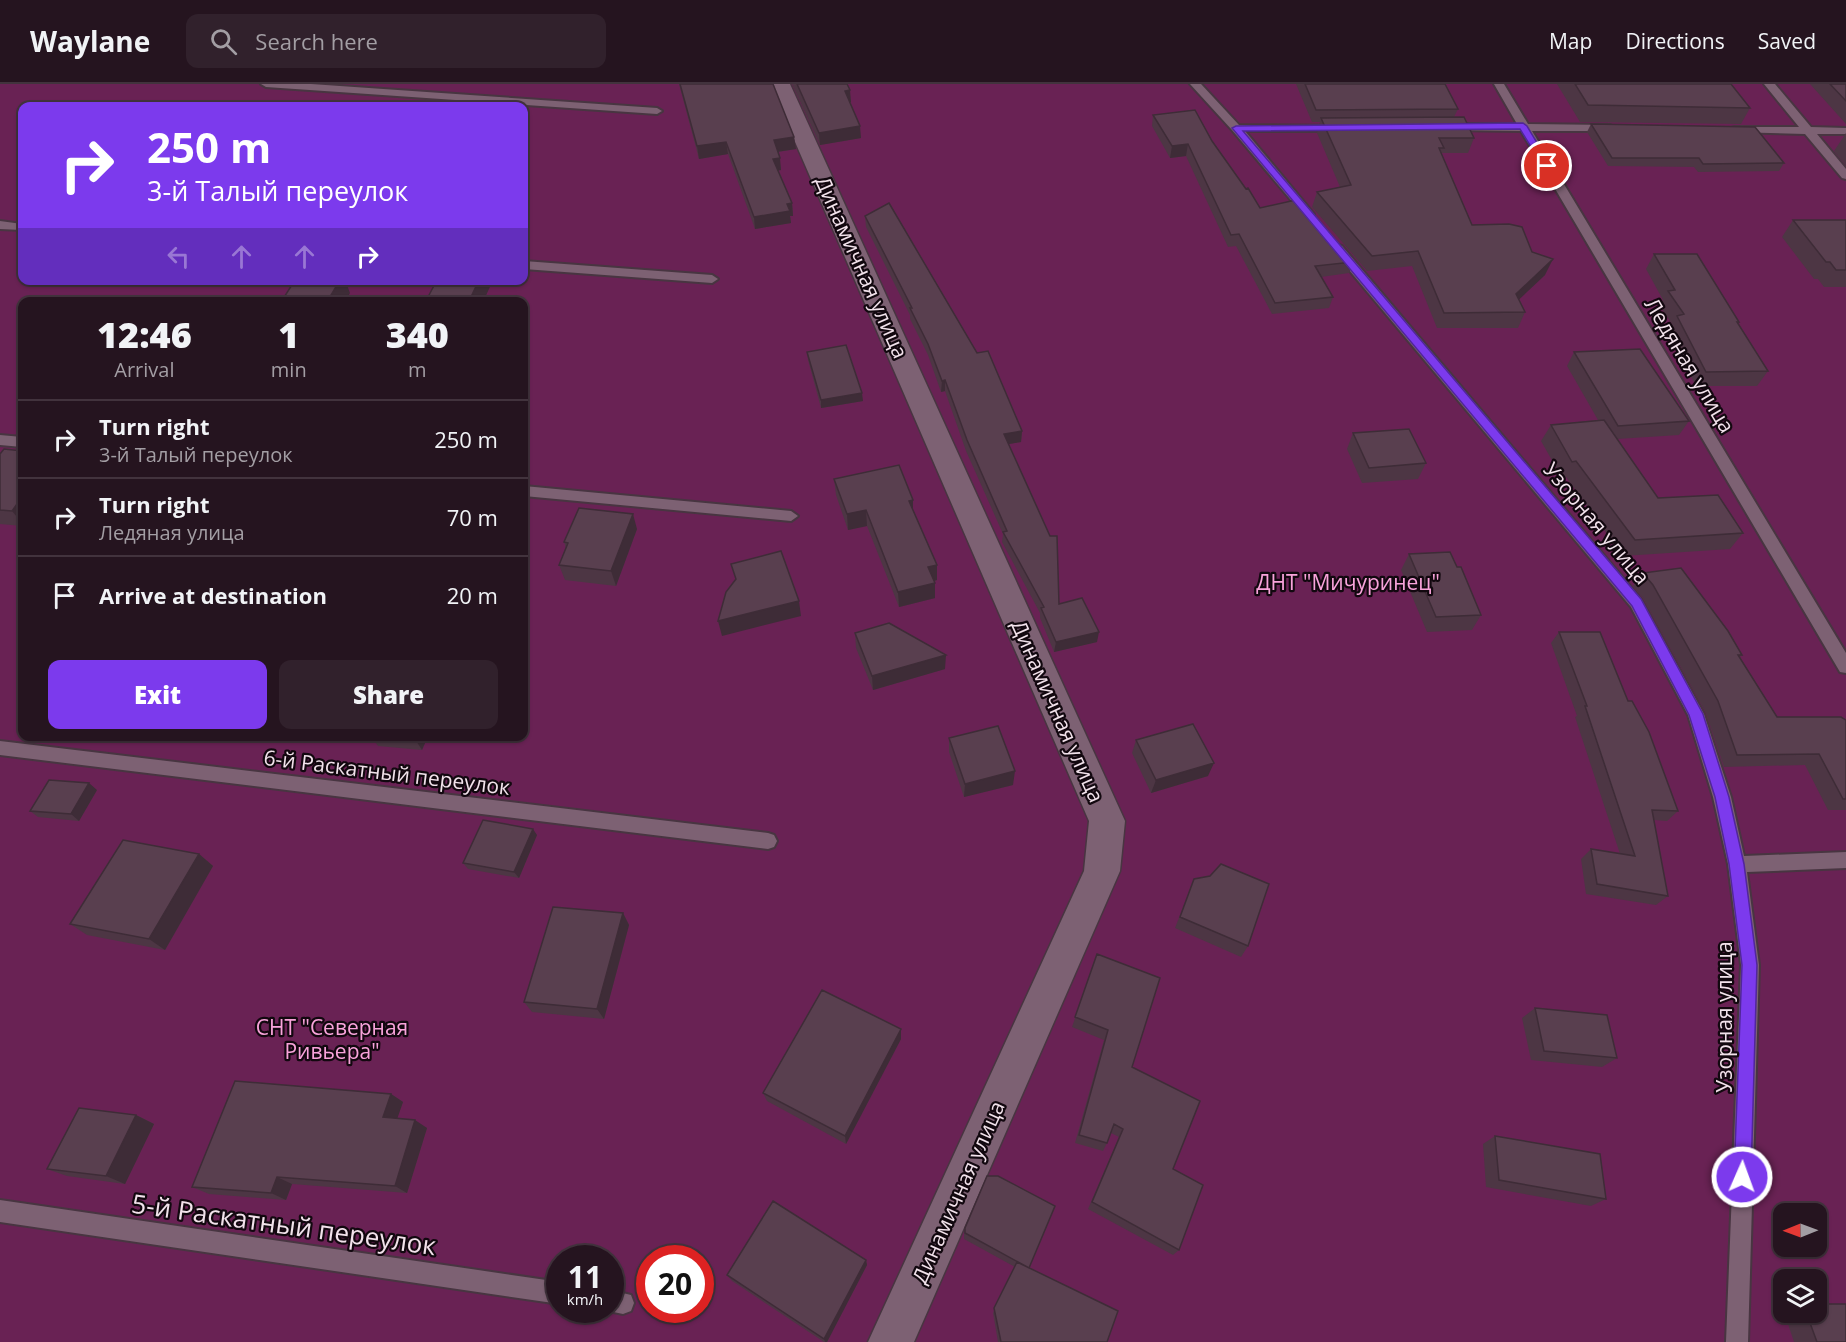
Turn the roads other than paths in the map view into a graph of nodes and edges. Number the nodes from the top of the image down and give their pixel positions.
1 (266, 84) edge
2 (780, 84) edge
3 (1195, 84) edge
4 (1499, 84) edge
5 (1769, 84) edge
6 (527, 102) edge
7 (528, 102) edge
8 (657, 111) dead end
9 (1523, 126) junction
10 (1356, 127) edge
11 (1439, 127) edge
12 (1236, 128) junction
13 (1618, 128) edge
14 (1726, 130) edge
15 (1809, 131) junction
16 (1846, 131) edge
17 (1846, 176) edge
18 (0, 225) edge
19 (18, 226) edge
20 (528, 265) edge
21 (712, 279) dead end
22 (0, 440) edge
23 (18, 442) edge
24 (528, 490) edge
25 (791, 516) dead end
26 (1846, 668) edge
27 (0, 748) edge
28 (768, 841) dead end
29 (1846, 860) edge
30 (1737, 864) junction
31 (0, 1211) edge
32 (546, 1291) edge
33 (891, 1342) edge
34 (1737, 1342) edge

1 - 6 lane
2 - 33 street, Динамичная улица
3 - 12 lane, Узорная улица
4 - 9 lane, Ледяная улица
5 - 15 lane
7 - 8 lane
9 - 11 lane
9 - 13 lane
9 - 26 lane, Ледяная улица
10 - 12 lane
12 - 30 lane, Узорная улица
14 - 15 lane
15 - 16 lane
15 - 17 lane
18 - 19 lane
20 - 21 lane
22 - 23 lane
24 - 25 lane
27 - 28 lane, 6-й Раскатный переулок
29 - 30 lane
30 - 34 lane, Узорная улица
31 - 32 lane, 5-й Раскатный переулок

